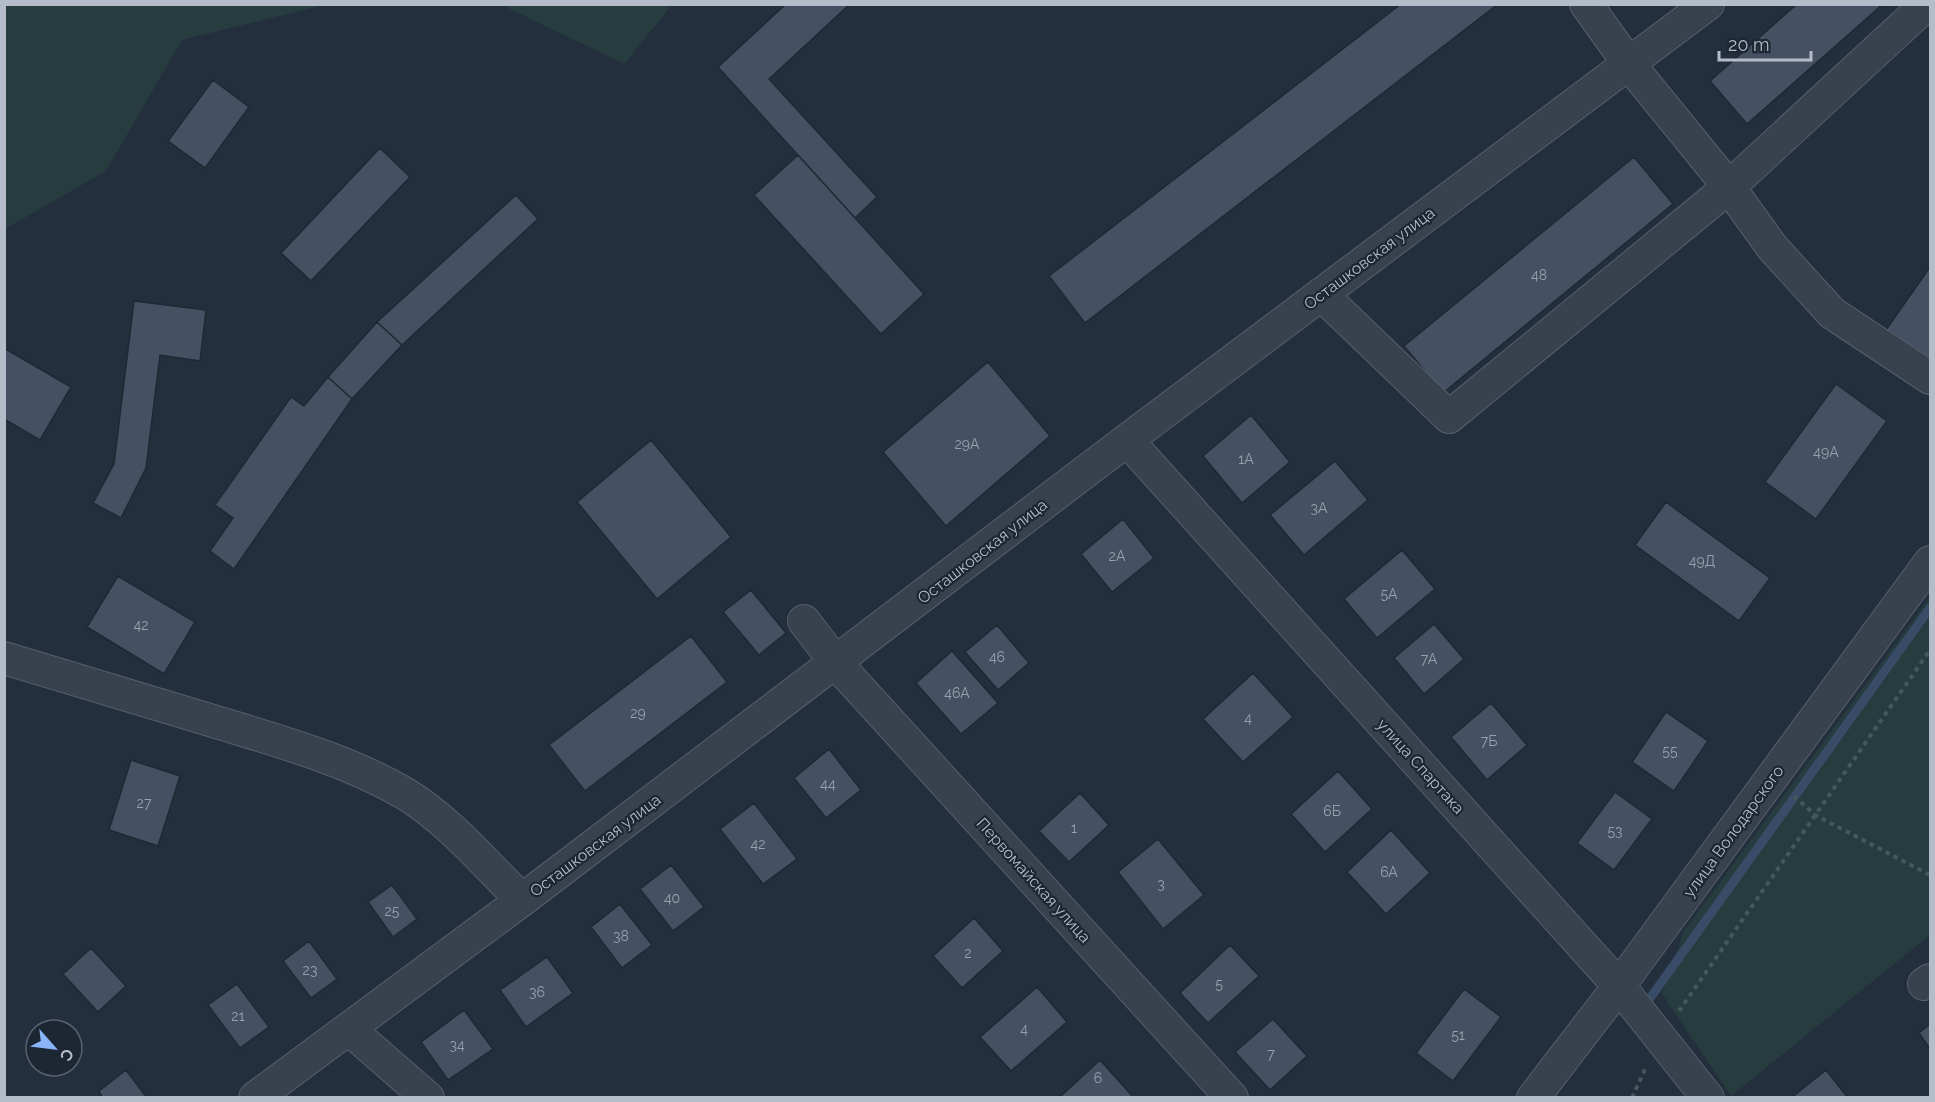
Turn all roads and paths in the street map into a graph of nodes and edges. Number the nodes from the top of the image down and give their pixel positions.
1 (1586, 4) edge
2 (1708, 4) edge
3 (1927, 4) edge
4 (1629, 64) junction
5 (1729, 187) junction
6 (1321, 294) junction
7 (1930, 378) edge
8 (1126, 440) junction
9 (1930, 562) edge
10 (804, 621) dead end
11 (1930, 650) edge
12 (4, 658) edge
13 (836, 663) junction
14 (1772, 777) junction
15 (1815, 815) junction
16 (1930, 875) edge
17 (522, 900) junction
18 (1619, 986) junction
19 (349, 1029) junction
20 (1660, 1038) junction
21 (255, 1098) edge
22 (428, 1098) edge
23 (1232, 1098) edge
24 (1533, 1098) edge
25 (1632, 1098) edge
26 (1708, 1098) edge

1 - 4 street
2 - 4 street, Осташковская улица
3 - 5 street
4 - 5 street
4 - 6 street, Осташковская улица
5 - 6 street
5 - 7 street
6 - 8 street, Осташковская улица
8 - 13 street, Осташковская улица
8 - 18 street, улица Спартака
9 - 14 street, улица Володарского
10 - 13 street, Первомайская улица
11 - 15 path
12 - 17 street
13 - 17 street, Осташковская улица
13 - 23 street, Первомайская улица
14 - 15 path
14 - 18 street, улица Володарского
15 - 16 path
15 - 20 path
17 - 19 street, Осташковская улица
18 - 20 street, улица Спартака
18 - 24 street, улица Володарского
19 - 21 street, Осташковская улица
19 - 22 street
20 - 25 path
20 - 26 street, улица Спартака

